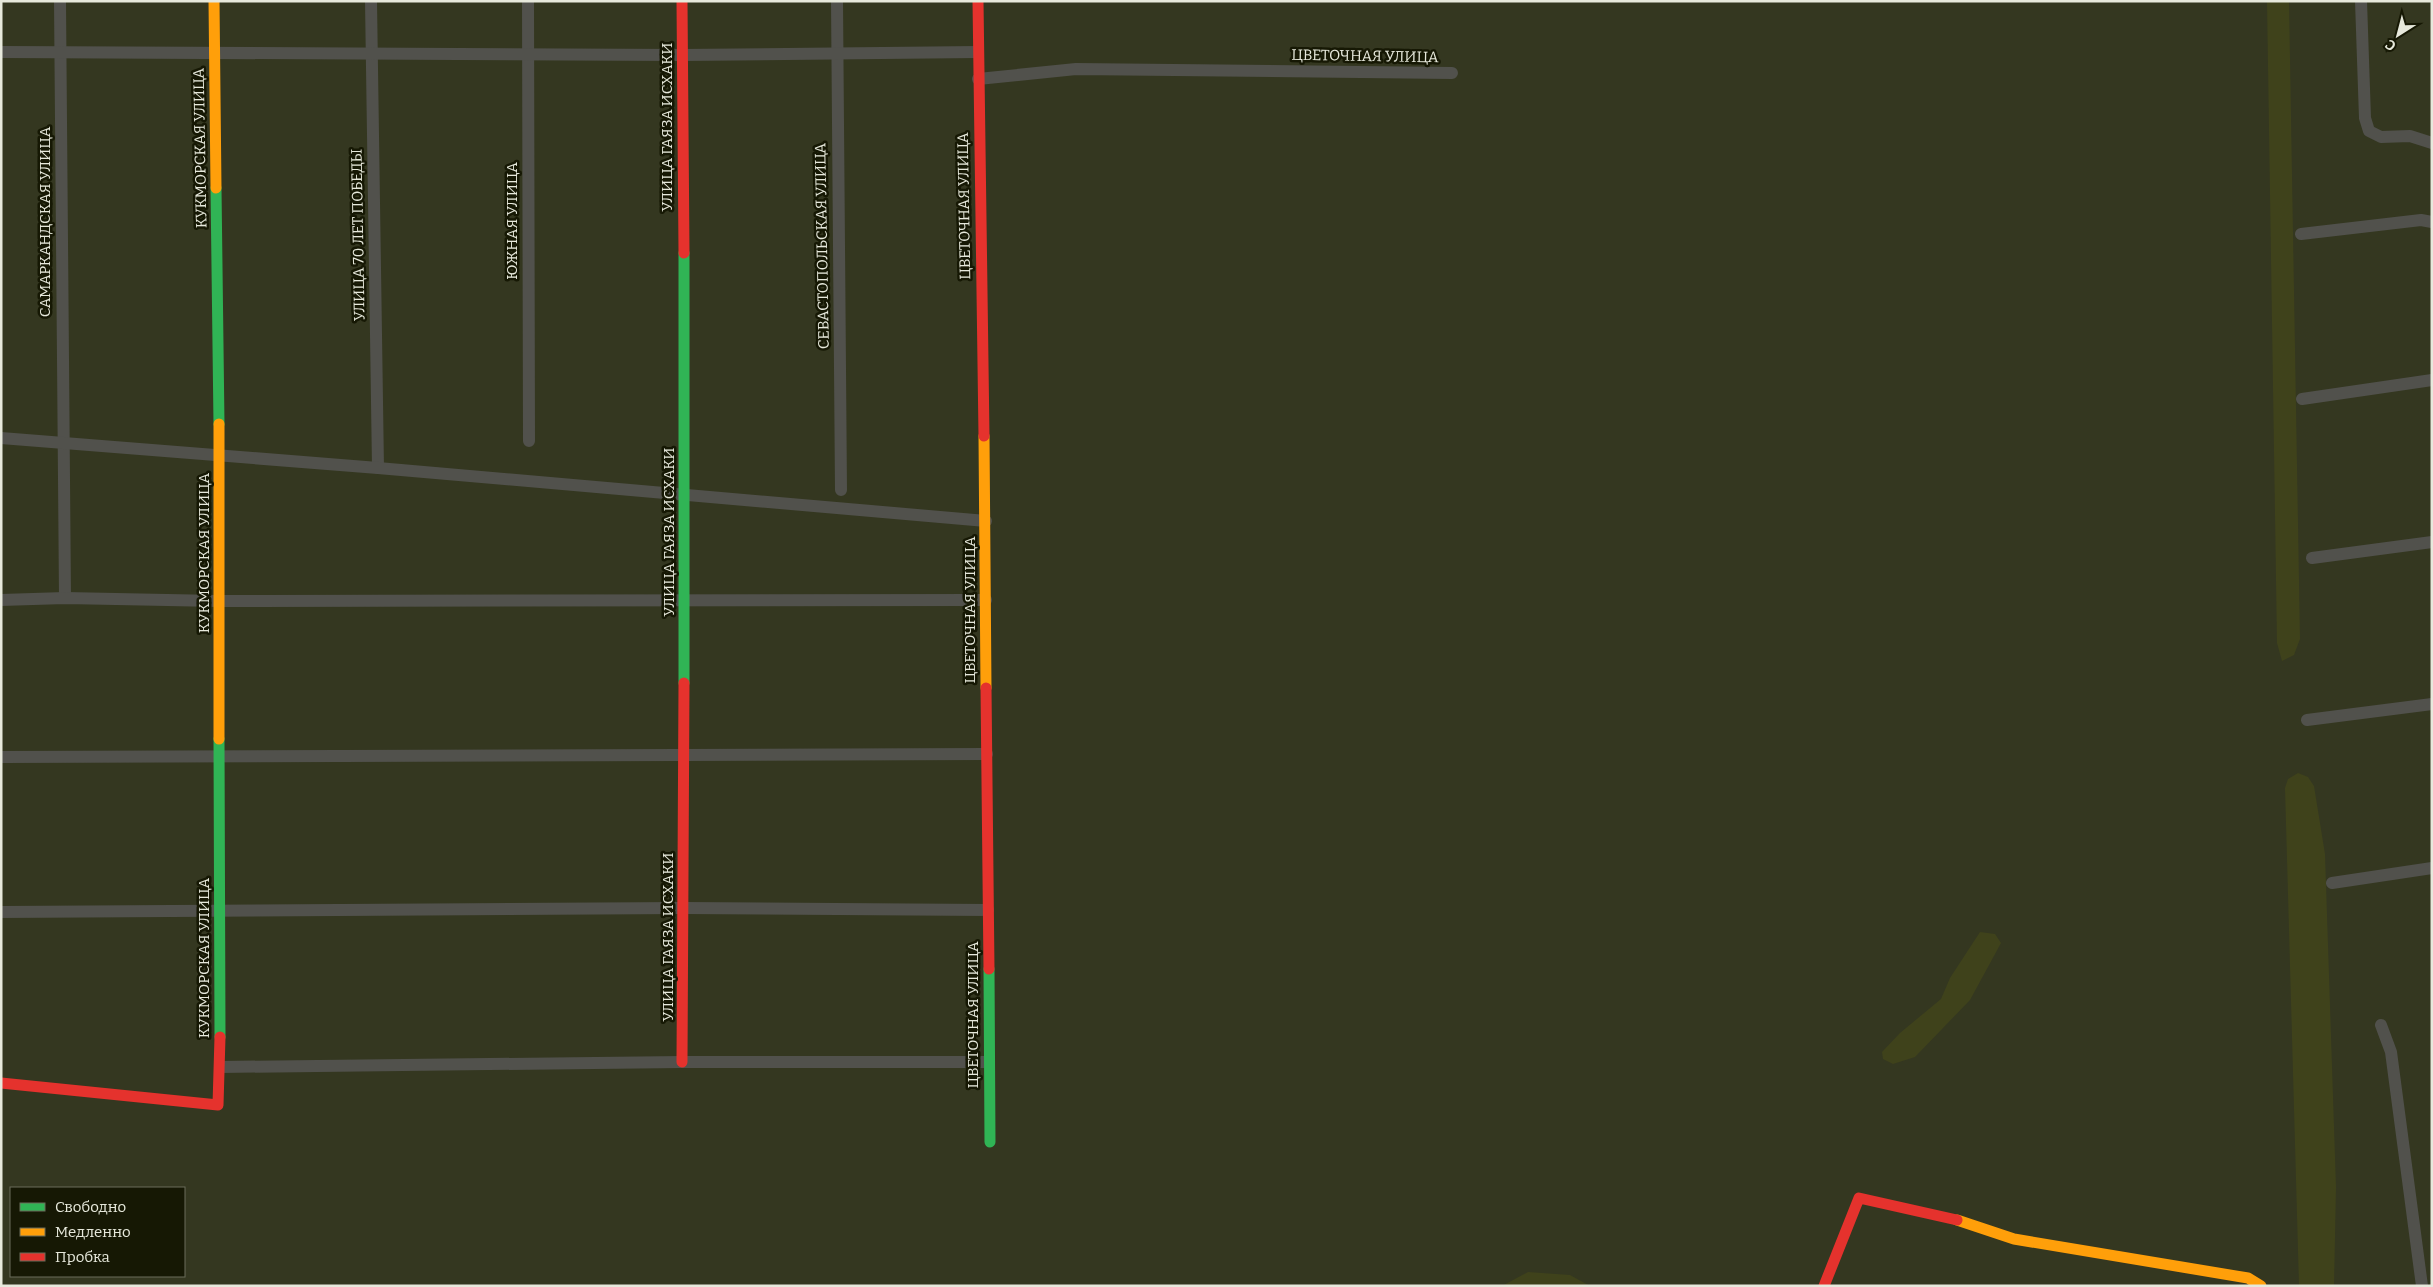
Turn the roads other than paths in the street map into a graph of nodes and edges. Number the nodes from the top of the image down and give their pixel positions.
1 (60, 1) edge
2 (214, 1) edge
3 (371, 1) edge
4 (528, 1) edge
5 (682, 1) edge
6 (836, 1) edge
7 (978, 1) edge
8 (2362, 1) edge
9 (1, 52) edge
10 (61, 52) junction
11 (978, 52) junction
12 (214, 53) junction
13 (528, 53) junction
14 (371, 54) junction
15 (836, 54) junction
16 (681, 55) junction
17 (1452, 73) dead end
18 (978, 79) junction
19 (2432, 143) edge
20 (2432, 222) edge
21 (2300, 234) dead end
22 (2432, 380) edge
23 (2302, 399) dead end
24 (1, 438) edge
25 (529, 441) dead end
26 (64, 443) junction
27 (219, 456) junction
28 (378, 468) junction
29 (841, 490) dead end
30 (684, 496) junction
31 (986, 521) junction
32 (2432, 542) edge
33 (2312, 558) dead end
34 (65, 598) junction
35 (1, 600) edge
36 (684, 600) junction
37 (986, 600) junction
38 (218, 601) junction
39 (2432, 704) edge
40 (2307, 720) dead end
41 (683, 754) junction
42 (987, 754) junction
43 (1, 757) edge
44 (218, 757) junction
45 (2432, 868) edge
46 (2332, 884) dead end
47 (683, 908) junction
48 (219, 910) junction
49 (988, 910) junction
50 (1, 912) edge
51 (2381, 1025) dead end
52 (682, 1062) junction
53 (989, 1062) junction
54 (220, 1067) junction
55 (1, 1083) edge
56 (990, 1142) dead end
57 (1824, 1286) edge
58 (2261, 1286) edge
59 (2422, 1286) edge

1 - 10 street, САМАРКАНДСКАЯ УЛИЦА
2 - 12 street, КУКМОРСКАЯ УЛИЦА
3 - 14 street, УЛИЦА 70 ЛЕТ ПОБЕДЫ
4 - 13 street, ЮЖНАЯ УЛИЦА
5 - 16 street, УЛИЦА ГАЯЗА ИСХАКИ
6 - 15 street, СЕВАСТОПОЛЬСКАЯ УЛИЦА
7 - 11 street, ЦВЕТОЧНАЯ УЛИЦА
8 - 19 street
9 - 10 street
10 - 12 street
10 - 26 street, САМАРКАНДСКАЯ УЛИЦА
11 - 15 street
11 - 18 street, ЦВЕТОЧНАЯ УЛИЦА
12 - 14 street
12 - 27 street, КУКМОРСКАЯ УЛИЦА
13 - 14 street
13 - 16 street
13 - 25 street, ЮЖНАЯ УЛИЦА
14 - 28 street, УЛИЦА 70 ЛЕТ ПОБЕДЫ
15 - 16 street
15 - 29 street, СЕВАСТОПОЛЬСКАЯ УЛИЦА
16 - 30 street, УЛИЦА ГАЯЗА ИСХАКИ
17 - 18 street, ЦВЕТОЧНАЯ УЛИЦА
18 - 31 street, ЦВЕТОЧНАЯ УЛИЦА
20 - 21 street
22 - 23 street
24 - 26 street
26 - 27 street
26 - 34 street, САМАРКАНДСКАЯ УЛИЦА
27 - 28 street
27 - 38 street, КУКМОРСКАЯ УЛИЦА
28 - 30 street
30 - 31 street
30 - 36 street, УЛИЦА ГАЯЗА ИСХАКИ
31 - 37 street, ЦВЕТОЧНАЯ УЛИЦА
32 - 33 street
34 - 35 street
34 - 38 street
36 - 37 street
36 - 38 street
36 - 41 street, УЛИЦА ГАЯЗА ИСХАКИ
37 - 42 street, ЦВЕТОЧНАЯ УЛИЦА
38 - 44 street, КУКМОРСКАЯ УЛИЦА
39 - 40 street
41 - 42 street
41 - 44 street
41 - 47 street, УЛИЦА ГАЯЗА ИСХАКИ
42 - 49 street, ЦВЕТОЧНАЯ УЛИЦА
43 - 44 street
44 - 48 street, КУКМОРСКАЯ УЛИЦА
45 - 46 street
47 - 48 street
47 - 49 street
47 - 52 street, УЛИЦА ГАЯЗА ИСХАКИ
48 - 50 street
48 - 54 street, КУКМОРСКАЯ УЛИЦА
49 - 53 street, ЦВЕТОЧНАЯ УЛИЦА
51 - 59 street
52 - 53 street
52 - 54 street
53 - 56 street, ЦВЕТОЧНАЯ УЛИЦА
54 - 55 street, КУКМОРСКАЯ УЛИЦА
57 - 58 street

